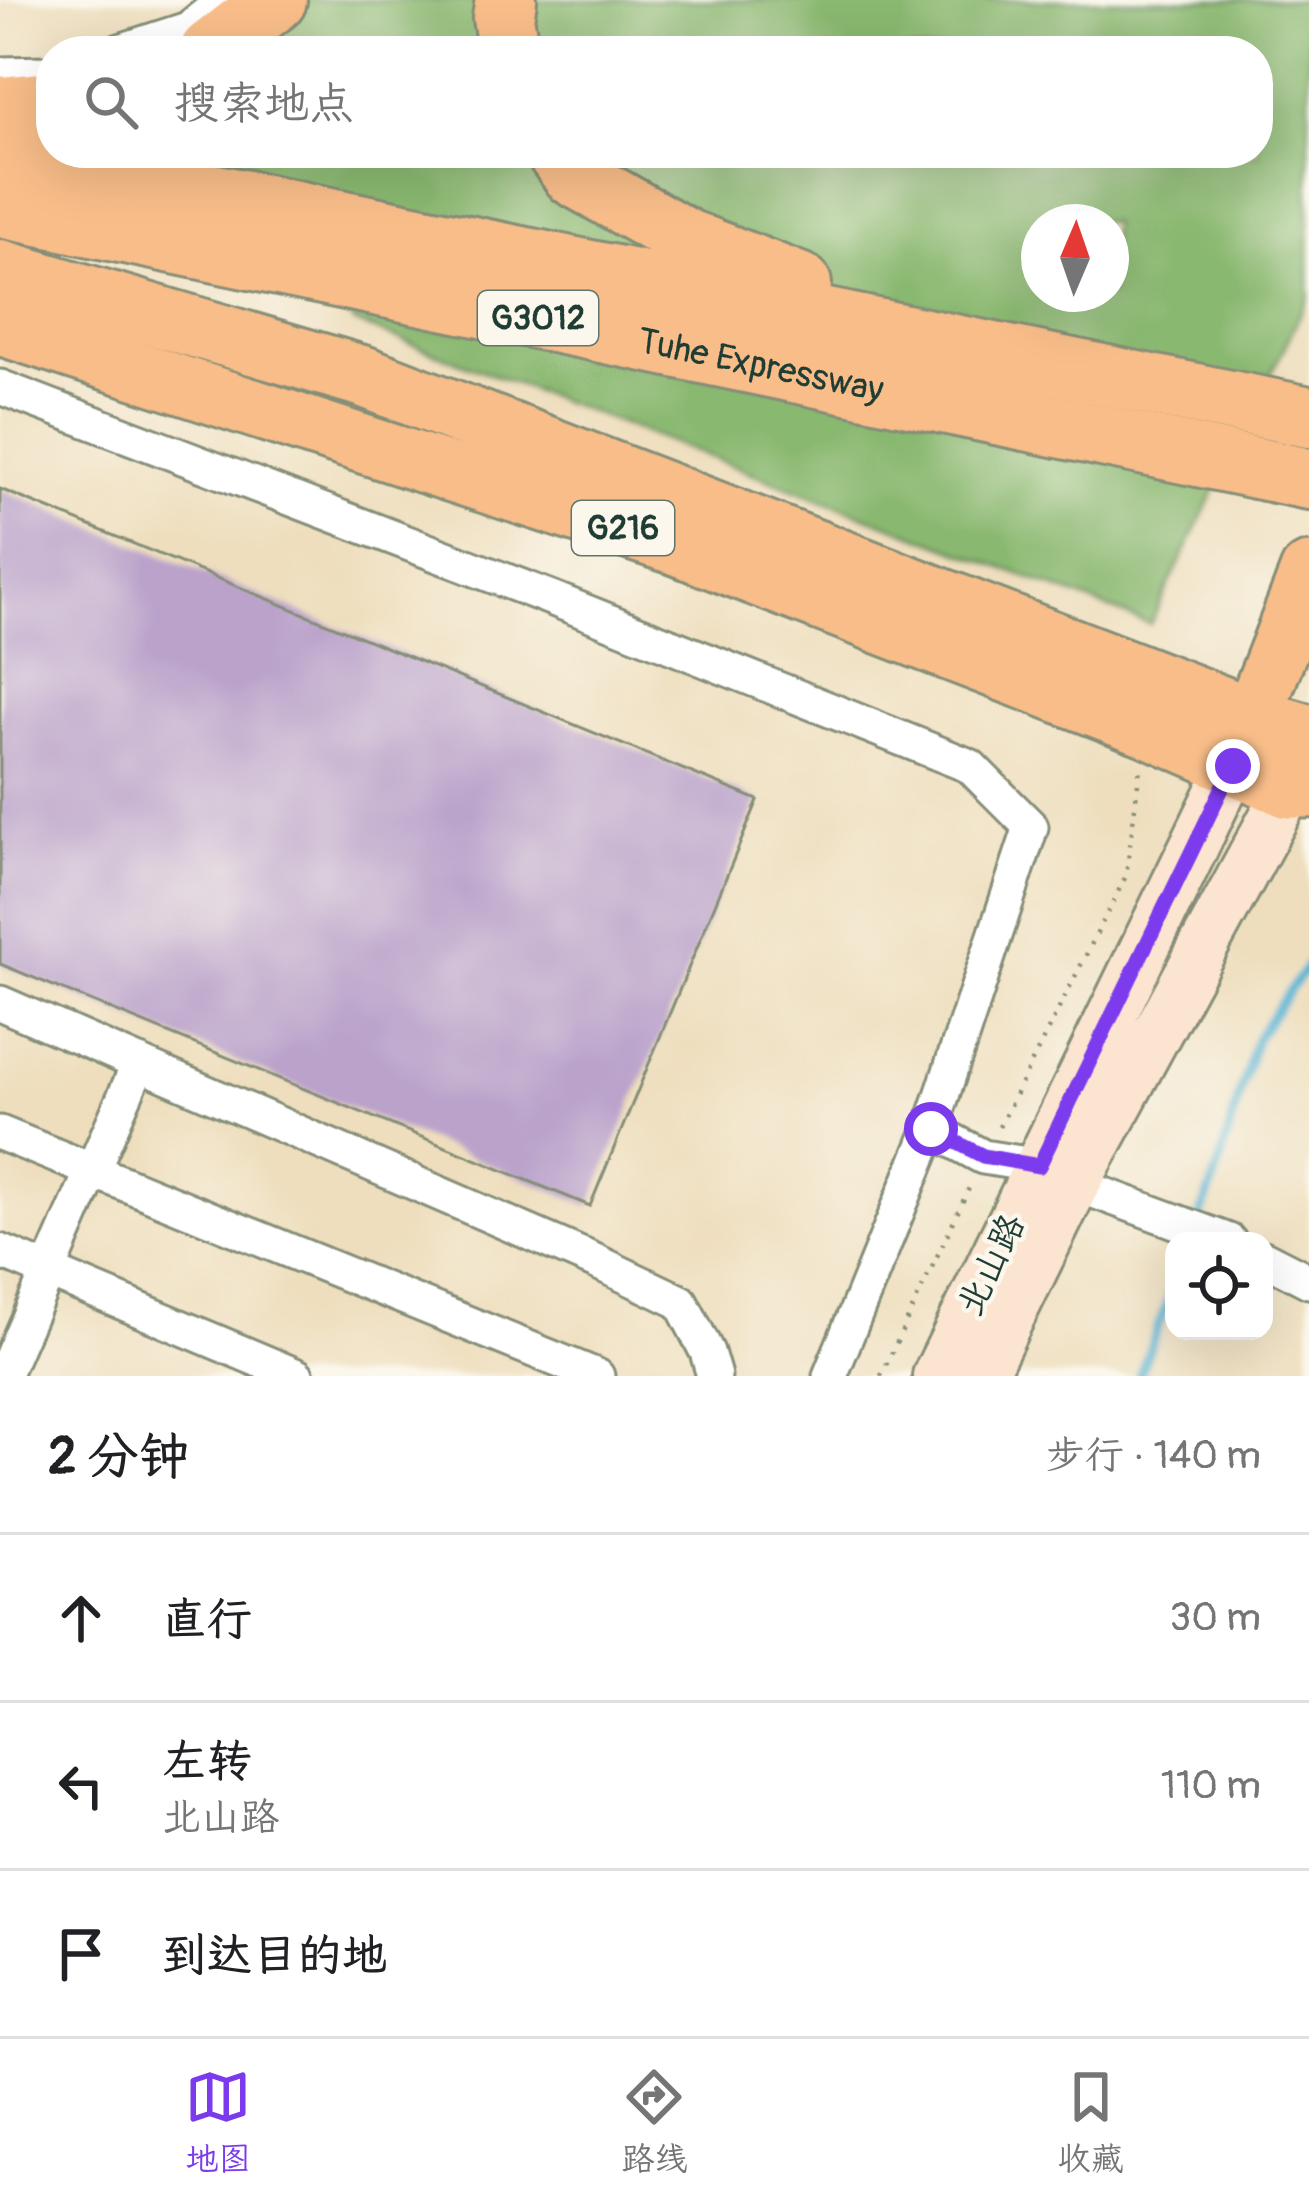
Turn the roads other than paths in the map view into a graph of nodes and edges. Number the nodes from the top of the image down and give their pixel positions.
1 (224, 0) edge
2 (276, 0) edge
3 (506, 0) edge
4 (166, 36) edge
5 (229, 36) edge
6 (506, 36) edge
7 (0, 74) edge
8 (36, 74) edge
9 (36, 103) edge
10 (0, 107) edge
11 (0, 151) edge
12 (36, 158) edge
13 (84, 168) edge
14 (568, 168) edge
15 (0, 207) edge
16 (0, 270) edge
17 (0, 326) edge
18 (970, 347) junction
19 (0, 387) edge
20 (1309, 417) edge
21 (1309, 478) edge
22 (1309, 572) edge
23 (1242, 742) junction
24 (1304, 765) edge
25 (0, 1003) edge
26 (139, 1063) junction
27 (931, 1129) junction
28 (0, 1133) edge
29 (92, 1171) junction
30 (1057, 1175) junction
31 (1204, 1232) edge
32 (0, 1251) edge
33 (1273, 1263) edge
34 (49, 1272) junction
35 (1309, 1281) edge
36 (576, 1372) edge
37 (4, 1376) edge
38 (297, 1376) edge
39 (714, 1376) edge
40 (830, 1376) edge
41 (937, 1376) edge
42 (981, 1376) edge

1 - 4 street
2 - 5 highway
3 - 6 highway
7 - 8 street
9 - 10 highway
11 - 12 highway, Tuhe Expressway / G3012
13 - 18 highway, Tuhe Expressway / G3012
14 - 18 highway
15 - 21 highway, Tuhe Expressway / G3012
16 - 23 highway
17 - 23 highway, G216
18 - 20 highway, Tuhe Expressway / G3012
19 - 27 street
22 - 23 highway
23 - 24 highway
23 - 30 main road, 北山路
24 - 30 main road, 北山路
25 - 26 street
26 - 29 street
26 - 39 street
27 - 30 street
27 - 40 street
28 - 29 street
29 - 34 street
29 - 36 street
30 - 31 street
30 - 41 main road, 北山路
30 - 42 main road, 北山路
32 - 34 street
33 - 35 street
34 - 37 street
34 - 38 street

